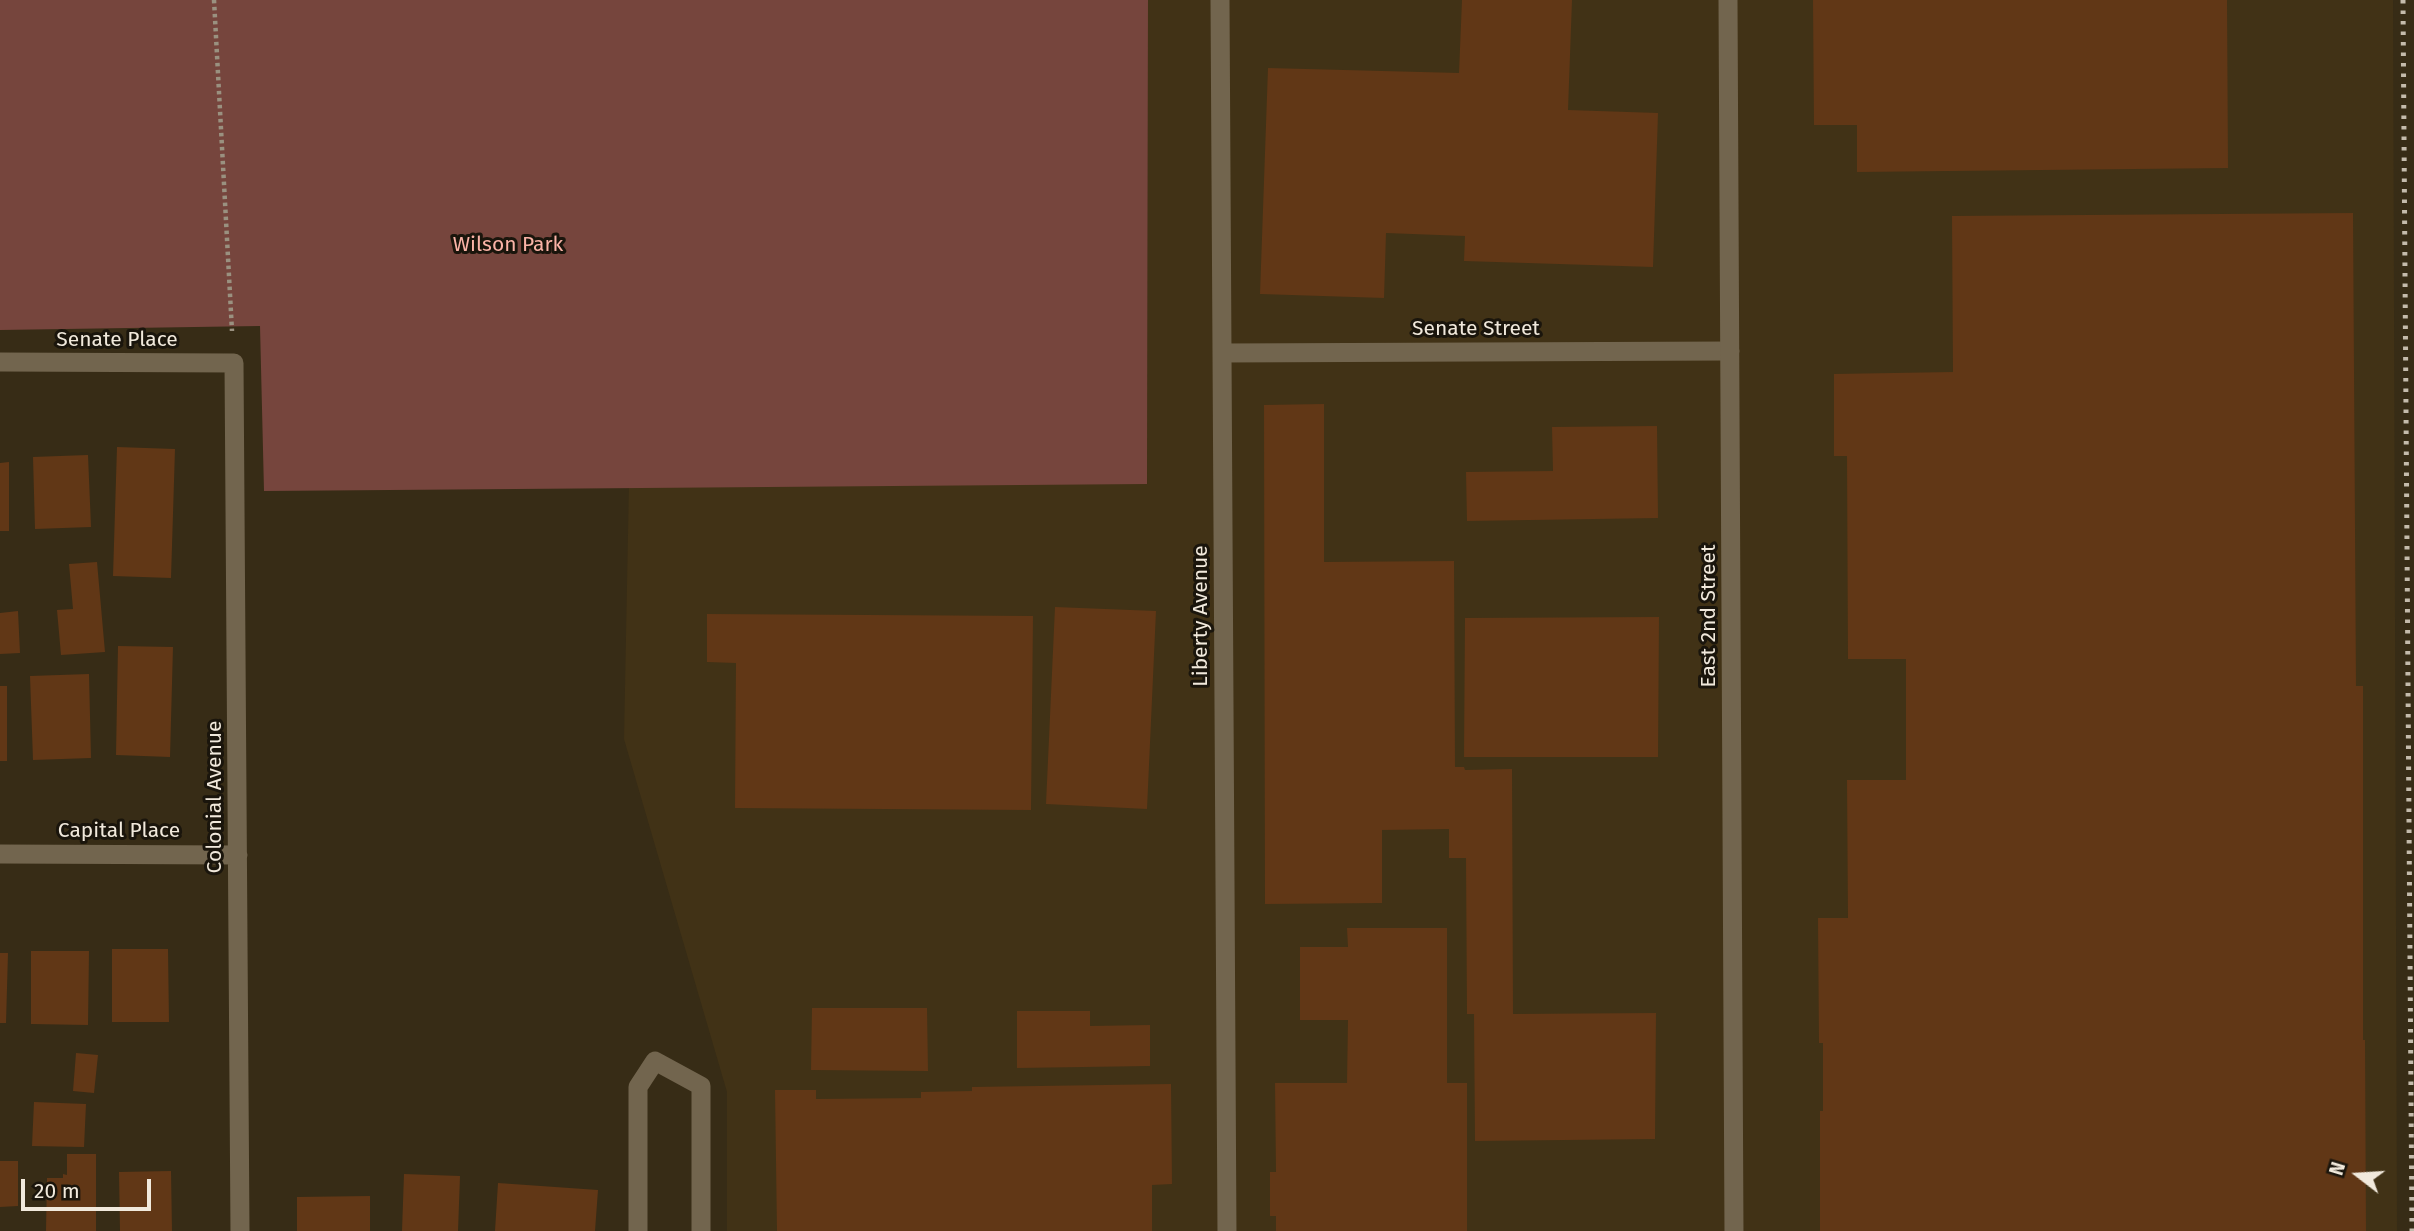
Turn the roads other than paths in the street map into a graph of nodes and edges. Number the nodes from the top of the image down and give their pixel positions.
1 (1220, 0) edge
2 (1728, 0) edge
3 (1730, 351) junction
4 (1222, 353) junction
5 (0, 362) edge
6 (234, 363) joint
7 (0, 854) edge
8 (238, 855) junction
9 (240, 1231) edge
10 (638, 1231) edge
11 (701, 1231) edge
12 (1227, 1231) edge
13 (1734, 1231) edge

1 - 4 street, Liberty Avenue
2 - 3 street, East 2nd Street
3 - 4 street, Senate Street
3 - 13 street, East 2nd Street
4 - 12 street, Liberty Avenue
5 - 6 street, Senate Place
6 - 8 street, Colonial Avenue
7 - 8 street, Capital Place
8 - 9 street, Colonial Avenue
10 - 11 street

